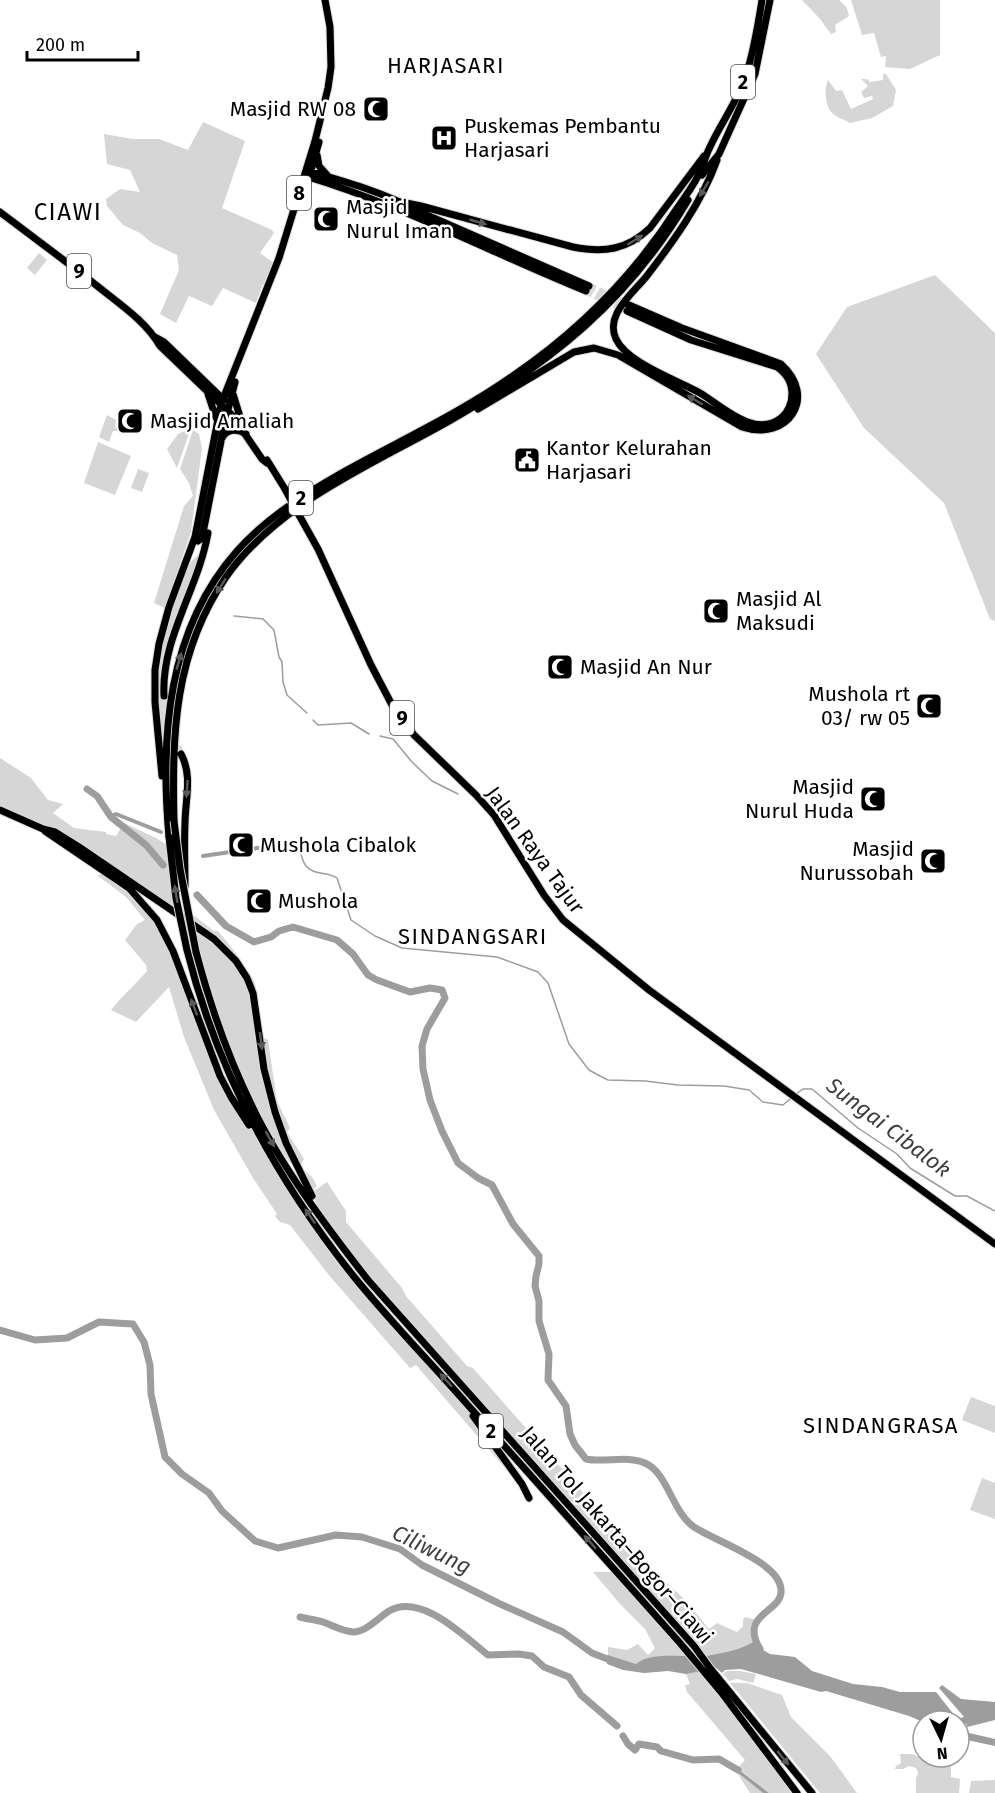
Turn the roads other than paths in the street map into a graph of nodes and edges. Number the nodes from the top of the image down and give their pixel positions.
1 (327, 0) edge
2 (762, 0) edge
3 (770, 0) edge
4 (764, 11) junction
5 (709, 149) junction
6 (720, 154) junction
7 (317, 155) junction
8 (308, 174) junction
9 (329, 180) junction
10 (305, 191) junction
11 (401, 202) junction
12 (0, 212) edge
13 (674, 219) junction
14 (635, 272) junction
15 (231, 379) junction
16 (207, 387) junction
17 (232, 389) junction
18 (225, 404) junction
19 (453, 419) junction
20 (217, 420) junction
21 (241, 420) junction
22 (246, 434) junction
23 (221, 441) junction
24 (267, 463) junction
25 (214, 477) junction
26 (195, 537) junction
27 (191, 550) junction
28 (204, 553) junction
29 (164, 696) tunnel mouth
30 (181, 754) tunnel mouth
31 (166, 802) junction
32 (0, 810) edge
33 (171, 820) junction
34 (43, 829) junction
35 (186, 900) junction
36 (268, 1152) junction
37 (338, 1241) junction
38 (995, 1244) edge
39 (462, 1398) junction
40 (529, 1498) dead end
41 (610, 1572) dead end
42 (657, 1617) junction
43 (724, 1691) junction
44 (797, 1793) edge
45 (813, 1793) edge

1 - 7 highway, 8
1 - 8 highway, 8
2 - 4 highway, 2
3 - 4 highway, 2
4 - 5 highway, 2
4 - 6 highway, 2
11 -> 5 highway
5 - 13 highway, 2
6 - 13 highway, 2
6 -> 19 highway
7 - 8 highway, 8
7 - 9 highway
8 - 9 highway
8 - 10 highway, 8
8 - 15 highway, 8
9 - 10 highway
9 - 11 highway
9 - 11 highway
10 - 17 highway, 8
12 - 16 highway, Jalan Raya Tajur / 9
13 - 14 highway, 2
14 - 19 highway, 2
31 -> 14 highway, 2
15 - 16 highway
15 - 18 highway, 8
16 - 18 highway, Jalan Raya Tajur / 9
16 - 20 highway
17 - 18 highway, 8
17 - 21 highway
18 - 20 highway, 2
18 - 21 highway, Jalan Raya Tajur / 9
18 - 22 highway, Jalan Raya Tajur / 9
18 - 23 highway, 2
19 -> 33 highway, 2
20 - 26 highway, 2
21 - 24 highway, Jalan Raya Tajur / 9
22 - 23 highway
22 - 24 highway, Jalan Raya Tajur / 9
23 - 25 highway, 2
24 - 38 highway, Jalan Raya Tajur / 9, bridge
25 - 26 highway, 2
25 - 28 highway, 2
26 - 27 highway, 2
27 - 28 highway
27 - 31 highway, 2
28 - 29 highway, 2
30 -> 35 highway, 2, bridge
31 - 33 highway, 2
32 - 34 highway
33 - 35 highway, Jalan Tol Jakarta–Bogor–Ciawi / 2, bridge
36 -> 33 highway, Jalan Tol Jakarta–Bogor–Ciawi / 2, bridge
36 -> 34 highway
34 -> 37 highway
35 -> 37 highway, Jalan Tol Jakarta–Bogor–Ciawi / 2, bridge
39 -> 36 highway, Jalan Tol Jakarta–Bogor–Ciawi / 2
37 - 43 highway, Jalan Tol Jakarta–Bogor–Ciawi / 2
39 - 40 highway
42 -> 39 highway, Jalan Tol Jakarta–Bogor–Ciawi / 2
41 - 42 highway
42 - 43 highway, Jalan Tol Jakarta–Bogor–Ciawi / 2
43 - 44 highway, Jalan Tol Jakarta–Bogor–Ciawi / 2
43 -> 45 highway, Jalan Tol Jakarta–Bogor–Ciawi / 2

